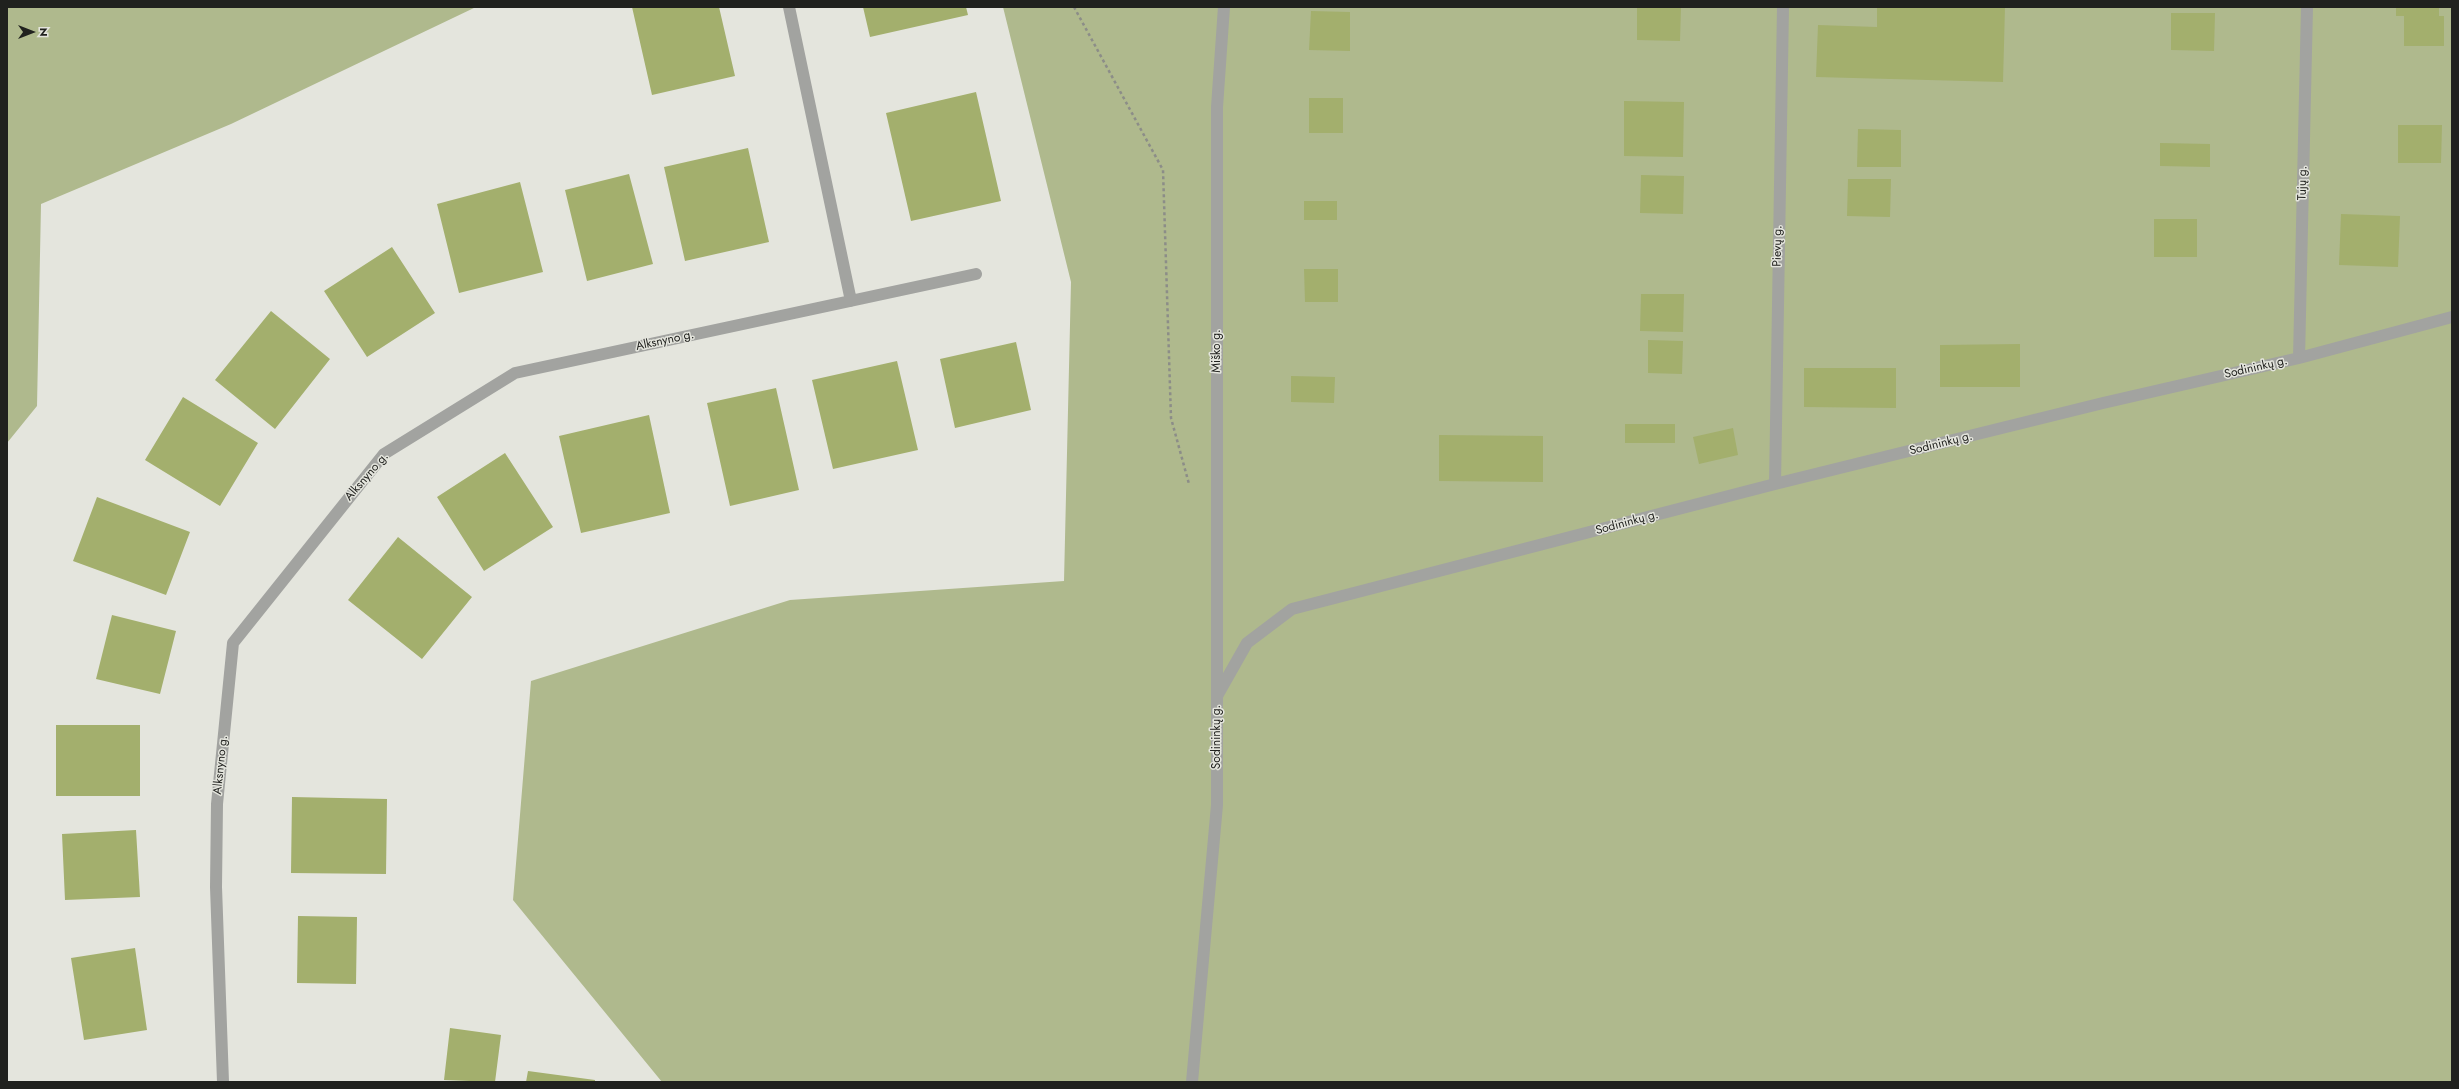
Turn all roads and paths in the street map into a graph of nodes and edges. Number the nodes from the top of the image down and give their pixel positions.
1 (789, 7) edge
2 (1074, 7) edge
3 (1224, 7) edge
4 (1783, 7) edge
5 (2307, 7) edge
6 (976, 274) dead end
7 (851, 301) junction
8 (2452, 317) edge
9 (2299, 358) junction
10 (1775, 484) junction
11 (1189, 486) dead end
12 (1217, 696) junction
13 (223, 1082) edge
14 (1192, 1082) edge

1 - 7 street
2 - 11 path
3 - 12 street, Miško g.
4 - 10 street, Pievų g.
5 - 9 street, Tujų g.
6 - 7 street, Alksnyno g.
7 - 13 street, Alksnyno g.
8 - 9 street, Sodininkų g.
9 - 10 street, Sodininkų g.
10 - 12 street, Sodininkų g.
12 - 14 street, Sodininkų g.

